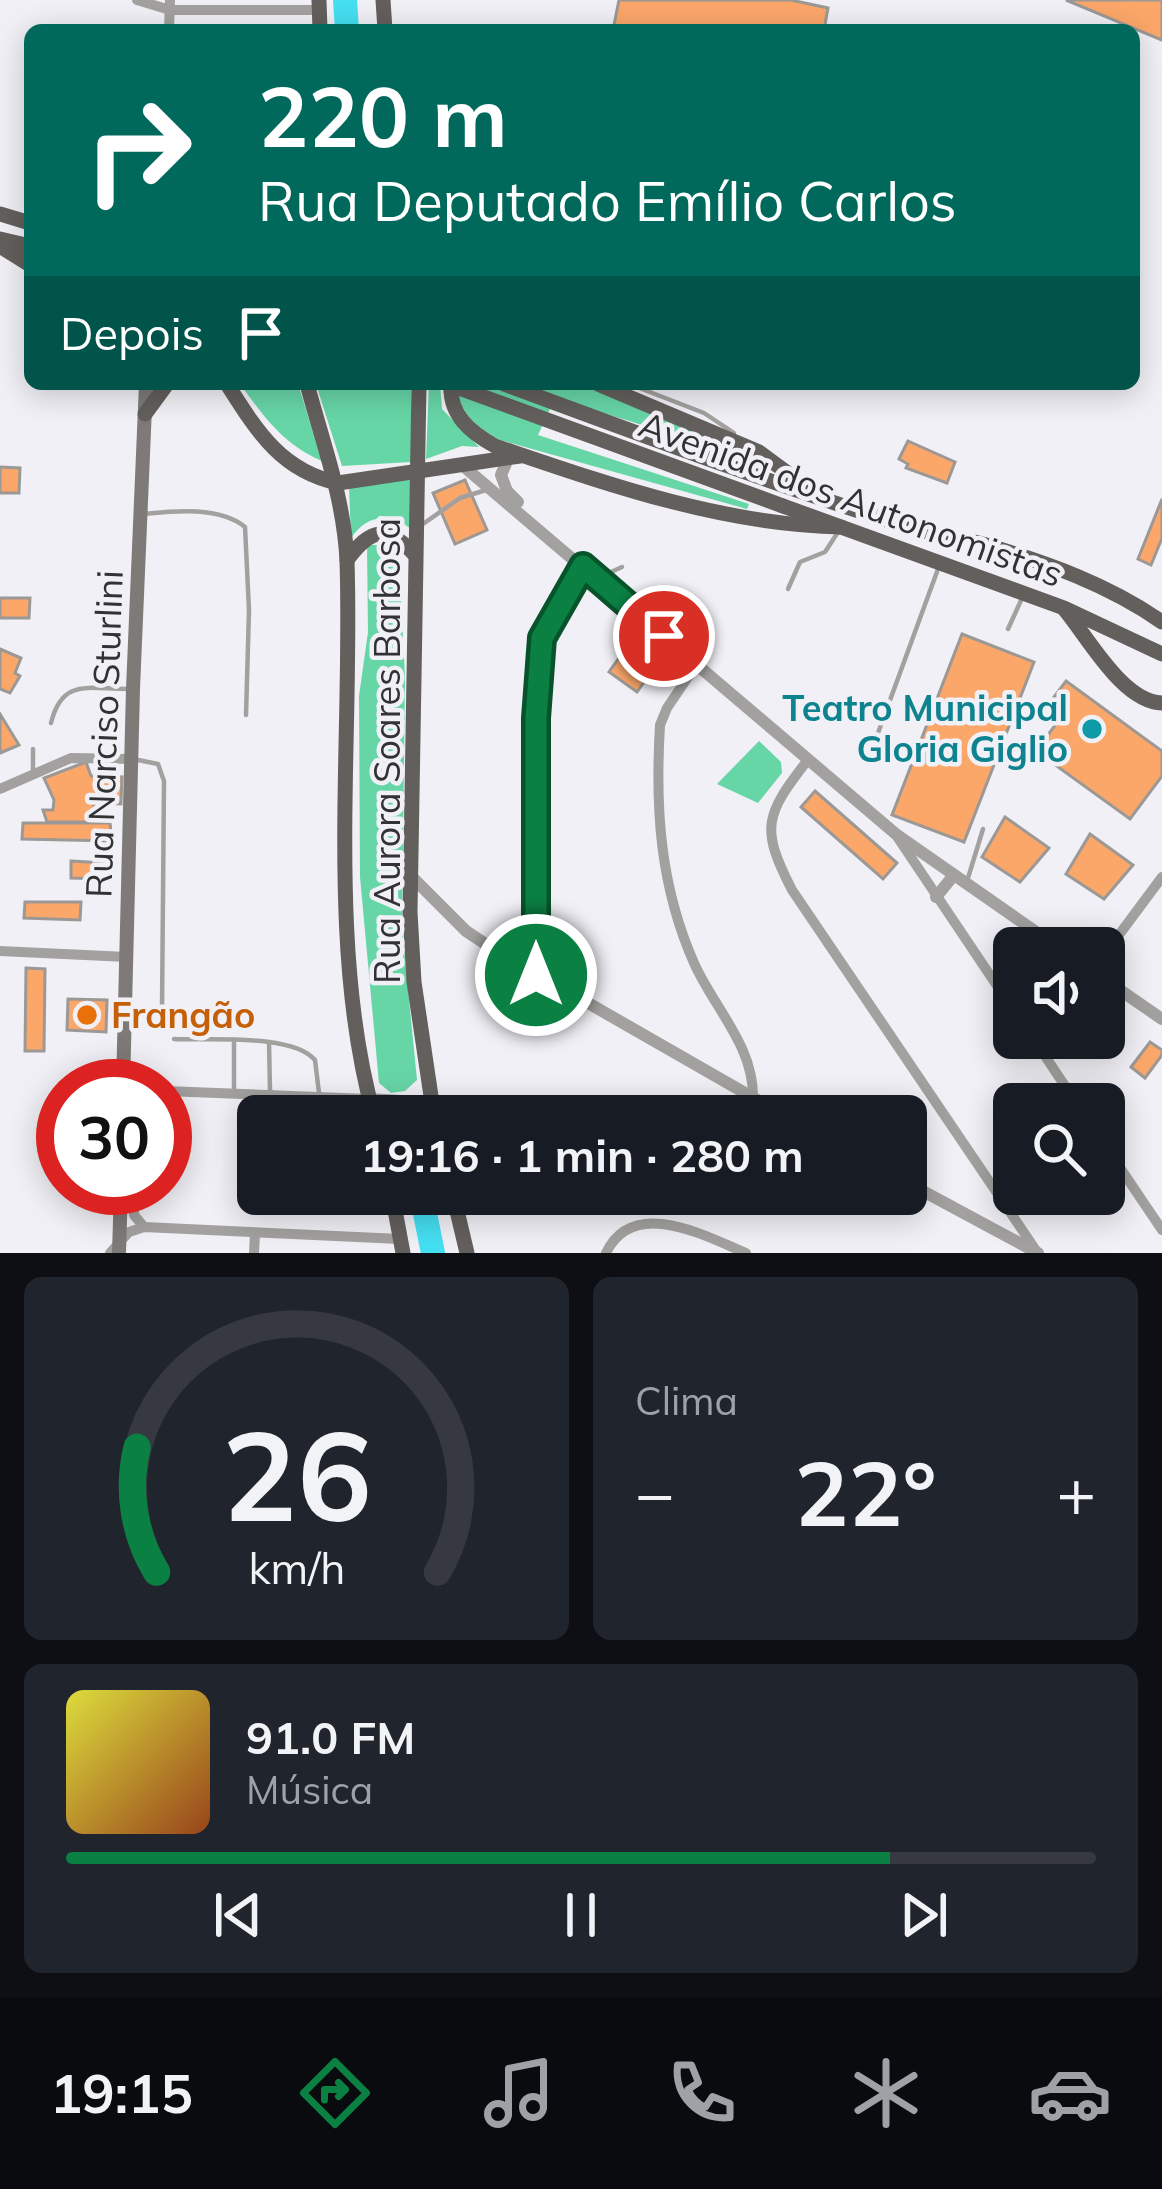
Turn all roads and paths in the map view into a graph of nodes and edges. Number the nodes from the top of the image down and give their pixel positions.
1 (137, 0) edge
2 (170, 5) edge
3 (319, 5) edge
4 (0, 242) edge
5 (24, 260) edge
6 (146, 390) edge
7 (163, 390) edge
8 (231, 390) edge
9 (309, 390) edge
10 (419, 390) edge
11 (450, 390) edge
12 (465, 390) edge
13 (521, 390) edge
14 (612, 390) edge
15 (645, 390) edge
16 (145, 414) junction
17 (746, 446) junction
18 (515, 457) junction
19 (462, 465) junction
20 (418, 471) junction
21 (338, 483) junction
22 (492, 488) junction
23 (819, 496) junction
24 (140, 514) junction
25 (842, 526) junction
26 (416, 530) junction
27 (546, 536) junction
28 (415, 555) junction
29 (346, 560) junction
30 (940, 563) junction
31 (583, 566) junction
32 (622, 567) dead end
33 (598, 579) junction
34 (788, 589) dead end
35 (1024, 593) junction
36 (1064, 608) junction
37 (1162, 622) edge
38 (1008, 629) dead end
39 (1162, 654) edge
40 (696, 664) junction
41 (133, 689) junction
42 (1162, 703) edge
43 (246, 715) dead end
44 (51, 723) dead end
45 (874, 744) dead end
46 (33, 749) dead end
47 (133, 759) junction
48 (807, 761) junction
49 (33, 774) junction
50 (0, 789) edge
51 (983, 829) dead end
52 (897, 835) junction
53 (411, 876) junction
54 (1162, 877) edge
55 (960, 879) junction
56 (936, 897) junction
57 (1029, 927) edge
58 (1125, 927) edge
59 (0, 951) edge
60 (127, 957) junction
61 (536, 975) junction
62 (993, 980) edge
63 (1125, 993) edge
64 (161, 1010) dead end
65 (1162, 1019) edge
66 (173, 1040) dead end
67 (234, 1042) junction
68 (269, 1042) junction
69 (125, 1059) edge
70 (192, 1092) edge
71 (234, 1094) junction
72 (270, 1095) joint
73 (320, 1095) edge
74 (370, 1095) edge
75 (430, 1095) edge
76 (747, 1095) edge
77 (752, 1095) edge
78 (1125, 1175) edge
79 (927, 1193) edge
80 (121, 1215) edge
81 (134, 1215) edge
82 (396, 1215) edge
83 (458, 1215) edge
84 (144, 1227) junction
85 (1162, 1230) edge
86 (255, 1234) junction
87 (271, 1234) junction
88 (120, 1246) edge
89 (401, 1246) edge
90 (110, 1253) edge
91 (254, 1253) edge
92 (273, 1253) edge
93 (467, 1253) edge
94 (605, 1253) edge
95 (746, 1253) edge
96 (1038, 1253) edge

1 - 2 street
2 - 3 street
4 - 5 main road
6 - 16 main road, Rua Narciso Sturlini
7 - 16 main road
8 - 21 main road
9 - 21 main road
10 - 20 main road, Rua Aurora Soares Barbosa
11 - 18 main road
12 - 25 main road, Avenida dos Autonomistas, bridge
13 - 23 main road, Avenida dos Autonomistas
14 - 17 main road
15 - 17 lane
16 - 24 main road, Rua Narciso Sturlini
17 - 23 main road
18 - 19 main road
18 - 25 main road
18 - 27 street
19 - 20 main road
19 - 22 street
20 - 21 main road
20 - 26 main road, Rua Aurora Soares Barbosa
21 - 29 main road
22 - 26 lane
22 - 27 street
23 - 37 main road, Avenida dos Autonomistas
24 - 41 main road, Rua Narciso Sturlini
24 - 43 lane
25 - 30 main road, Avenida dos Autonomistas
25 - 34 lane
26 - 28 main road, Rua Aurora Soares Barbosa
27 - 31 street
28 - 29 main road
28 - 53 main road, Rua Aurora Soares Barbosa
29 - 74 main road
30 - 35 main road, Avenida dos Autonomistas
30 - 45 lane
31 - 33 street
31 - 61 street
32 - 33 lane
33 - 40 street
35 - 36 main road, Avenida dos Autonomistas
35 - 38 lane
36 - 39 main road, Avenida dos Autonomistas
36 - 42 main road
40 - 48 street
40 - 77 street
41 - 44 lane
41 - 47 main road, Rua Narciso Sturlini
46 - 49 lane
47 - 49 street
47 - 60 main road, Rua Narciso Sturlini
47 - 64 lane
48 - 52 street
48 - 96 street
49 - 50 street
51 - 55 lane
52 - 55 street
52 - 56 street
53 - 61 street
53 - 75 main road, Rua Aurora Soares Barbosa
54 - 58 street
55 - 56 street
55 - 57 street
56 - 62 street
59 - 60 street
60 - 69 main road, Rua Narciso Sturlini
61 - 76 street
63 - 65 street
66 - 67 lane
67 - 68 lane
67 - 71 lane
68 - 72 lane
68 - 73 lane
70 - 71 street
71 - 72 street
78 - 85 street
79 - 96 street
80 - 88 main road
81 - 84 street
82 - 89 main road
83 - 93 main road
84 - 86 street
84 - 88 street
86 - 87 street
86 - 91 street
87 - 89 street
87 - 92 street
88 - 90 street
94 - 95 street

